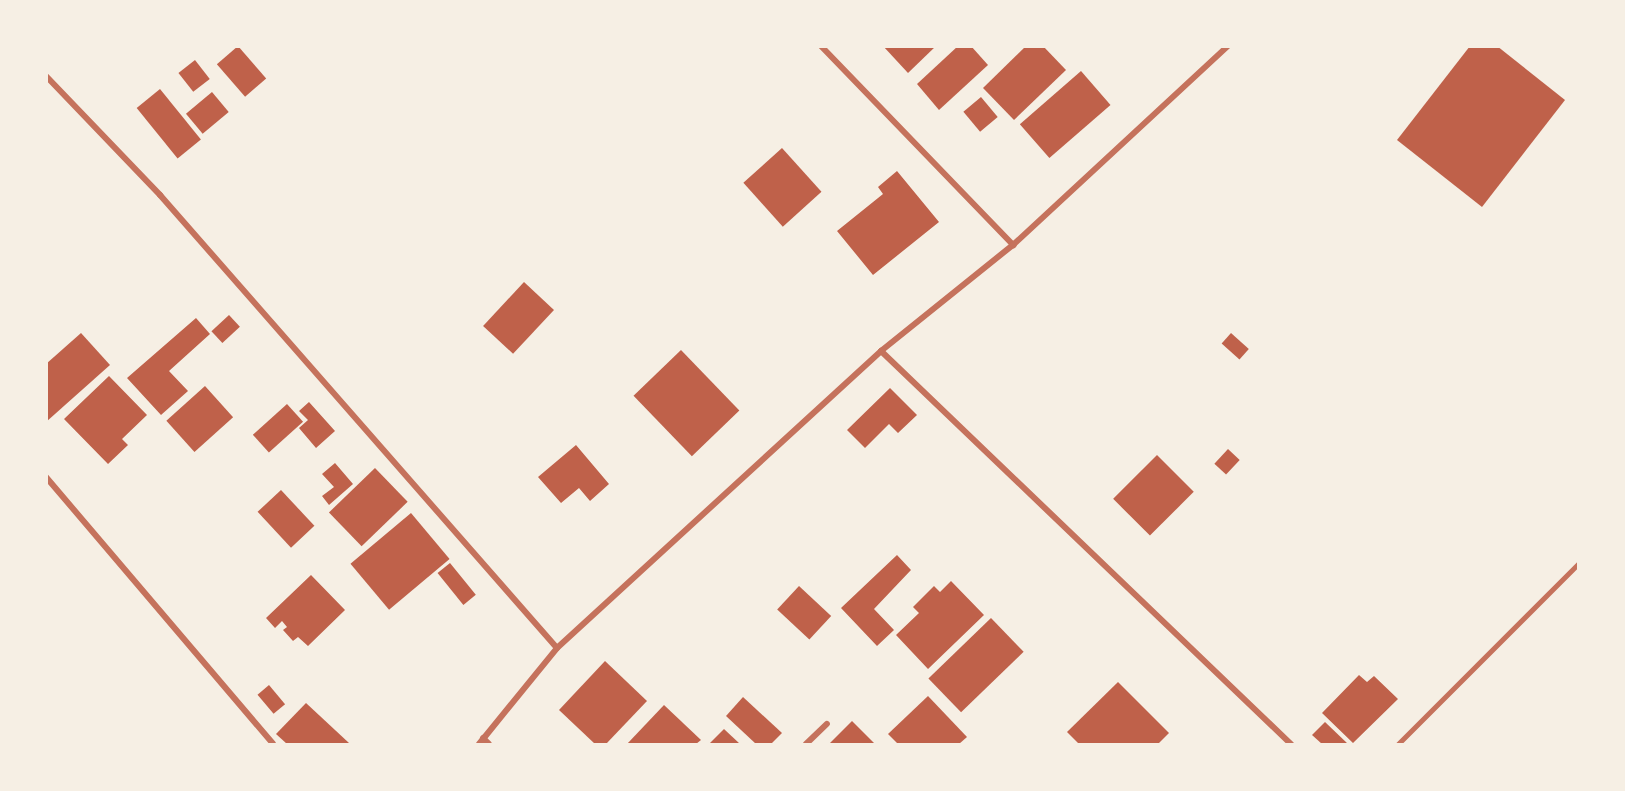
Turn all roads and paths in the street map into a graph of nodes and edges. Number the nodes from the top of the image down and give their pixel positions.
1 (821, 46) edge
2 (1228, 46) edge
3 (46, 76) edge
4 (1013, 245) junction
5 (881, 351) junction
6 (46, 477) edge
7 (1578, 564) edge
8 (558, 648) junction
9 (827, 724) dead end
10 (481, 741) edge
11 (273, 744) edge
12 (489, 744) edge
13 (806, 744) edge
14 (1292, 744) edge
15 (1398, 744) edge

1 - 4 street
2 - 4 street
3 - 8 street
4 - 5 street
5 - 8 street
5 - 14 street
6 - 11 street
7 - 15 lane
8 - 10 street
9 - 13 street
10 - 12 street

